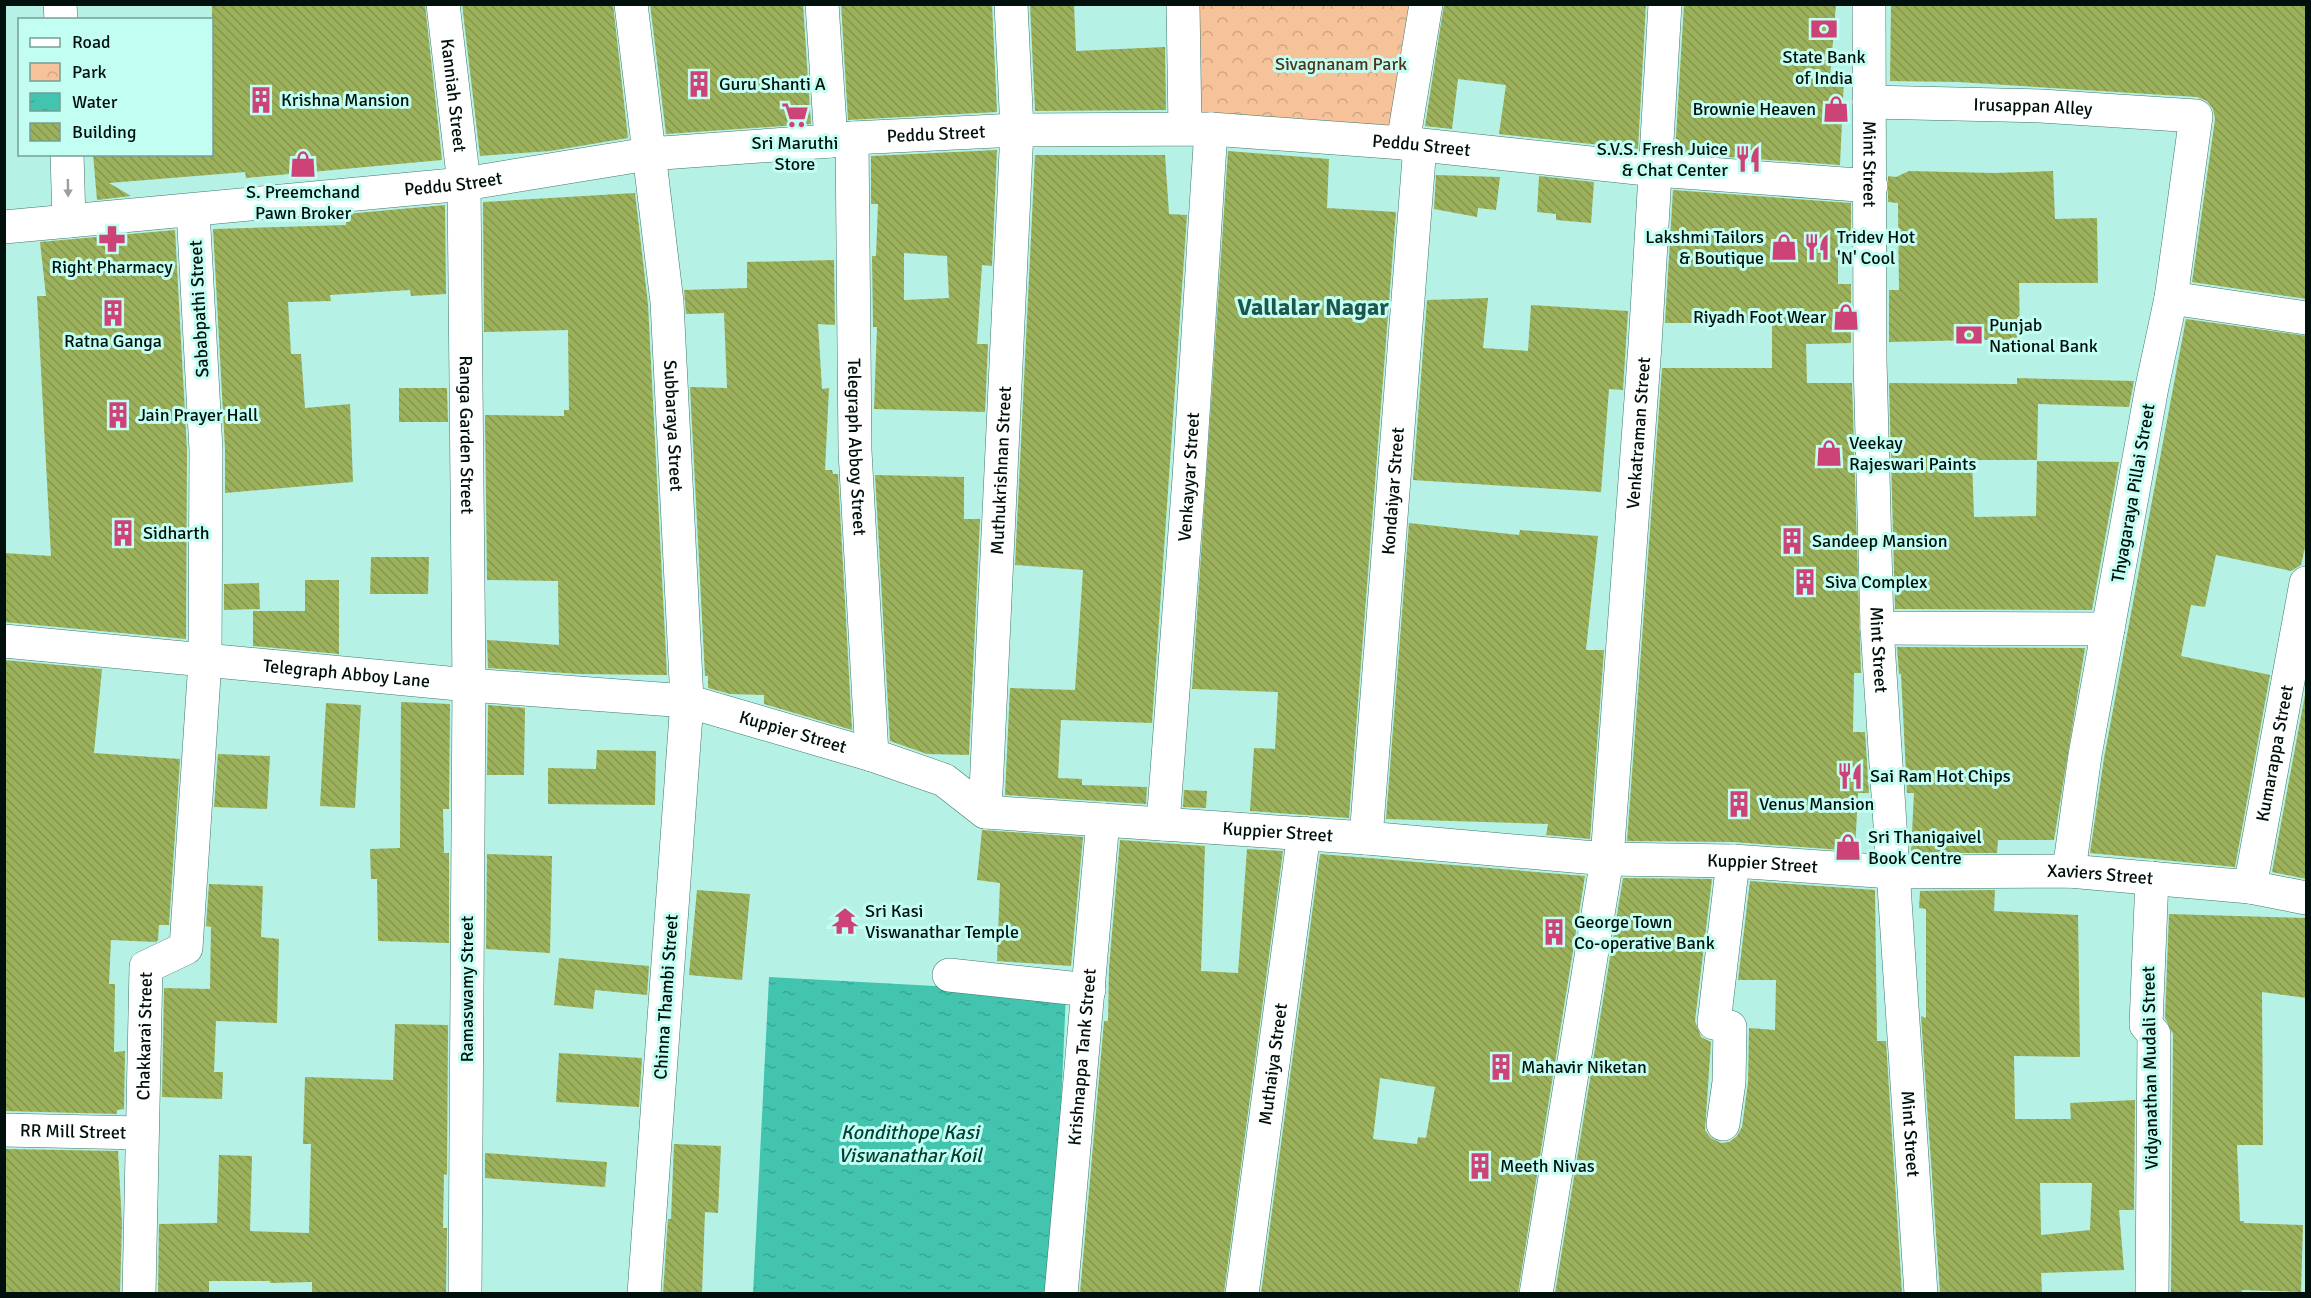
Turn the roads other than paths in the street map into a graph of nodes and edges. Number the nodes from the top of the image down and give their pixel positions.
1 (443, 4) edge
2 (631, 4) edge
3 (822, 4) edge
4 (1011, 4) edge
5 (1183, 4) edge
6 (1426, 4) edge
7 (1665, 4) edge
8 (1869, 4) edge
9 (1869, 102) junction
10 (2196, 116) joint
11 (1198, 129) junction
12 (1017, 130) junction
13 (841, 140) junction
14 (1412, 144) junction
15 (648, 154) junction
16 (67, 156) edge
17 (1656, 170) junction
18 (464, 184) junction
19 (1871, 186) junction
20 (193, 210) junction
21 (69, 221) junction
22 (4, 227) edge
23 (2171, 298) junction
24 (2307, 318) edge
25 (2307, 583) edge
26 (1877, 628) junction
27 (2108, 629) junction
28 (4, 641) edge
29 (205, 660) junction
30 (469, 685) junction
31 (687, 701) junction
32 (872, 755) junction
33 (985, 812) junction
34 (1103, 820) junction
35 (1163, 824) junction
36 (1304, 833) junction
37 (1366, 838) junction
38 (1607, 859) junction
39 (1733, 861) junction
40 (2069, 871) junction
41 (1892, 872) junction
42 (2152, 878) junction
43 (2250, 887) junction
44 (2307, 898) edge
45 (949, 975) dead end
46 (1089, 990) junction
47 (1723, 1124) dead end
48 (4, 1130) edge
49 (141, 1133) junction
50 (139, 1293) edge
51 (465, 1293) edge
52 (644, 1293) edge
53 (1061, 1293) edge
54 (1242, 1293) edge
55 (1536, 1293) edge
56 (1921, 1293) edge
57 (2152, 1293) edge

1 - 18 street, Kanniah Street
2 - 15 street, Subbaraya Street
3 - 13 street, Telegraph Abboy Street
4 - 12 street, Muthukrishnan Street
5 - 11 street, Venkayyar Street
6 - 14 street, Kondaiyar Street
7 - 17 street, Venkatraman Street
8 - 9 street, Mint Street
9 - 10 street, Irusappan Alley
9 - 19 street, Mint Street
10 - 23 street, Thyagaraya Pillai Street
11 - 12 street, Peddu Street
11 - 14 street, Peddu Street
11 - 35 street, Venkayyar Street
12 - 13 street, Peddu Street
12 - 33 street, Muthukrishnan Street
13 - 15 street, Peddu Street
13 - 32 street, Telegraph Abboy Street
14 - 17 street, Peddu Street
14 - 37 street, Kondaiyar Street
15 - 18 street, Peddu Street
15 - 31 street, Subbaraya Street
16 -> 21 street
17 - 19 street, Peddu Street
17 - 38 street, Venkatraman Street
18 - 20 street, Peddu Street
18 - 30 street, Ranga Garden Street
19 - 26 street, Mint Street
20 - 21 street, Peddu Street
20 - 29 street, Sababpathi Street
21 - 22 street, Peddu Street
23 - 24 street
23 - 27 street, Thyagaraya Pillai Street
25 - 43 street, Kumarappa Street
26 - 27 street
26 - 41 street, Mint Street
27 - 40 street, Thyagaraya Pillai Street
28 - 29 street, Telegraph Abboy Lane
29 - 30 street, Telegraph Abboy Lane
29 - 49 street, Chakkarai Street
30 - 31 street, Telegraph Abboy Lane
30 - 51 street, Ramaswamy Street
31 - 32 street, Kuppier Street
31 - 52 street, Chinna Thambi Street
32 - 33 street, Kuppier Street
33 - 34 street, Kuppier Street
34 - 35 street, Kuppier Street
34 - 46 street, Krishnappa Tank Street
35 - 36 street, Kuppier Street
36 - 37 street, Kuppier Street
36 - 54 street, Muthaiya Street
37 - 38 street, Kuppier Street
38 - 39 street, Kuppier Street
38 - 55 street, Venkatraman Street
39 - 41 street, Kuppier Street
39 - 47 street
40 - 41 street, Xaviers Street
40 - 42 street, Xaviers Street
41 - 56 street, Mint Street
42 - 43 street, Xaviers Street
42 - 57 street, Vidyanathan Mudali Street
43 - 44 street, Xaviers Street
45 - 46 street
46 - 53 street, Krishnappa Tank Street
48 - 49 street, RR Mill Street
49 - 50 street, Chakkarai Street

